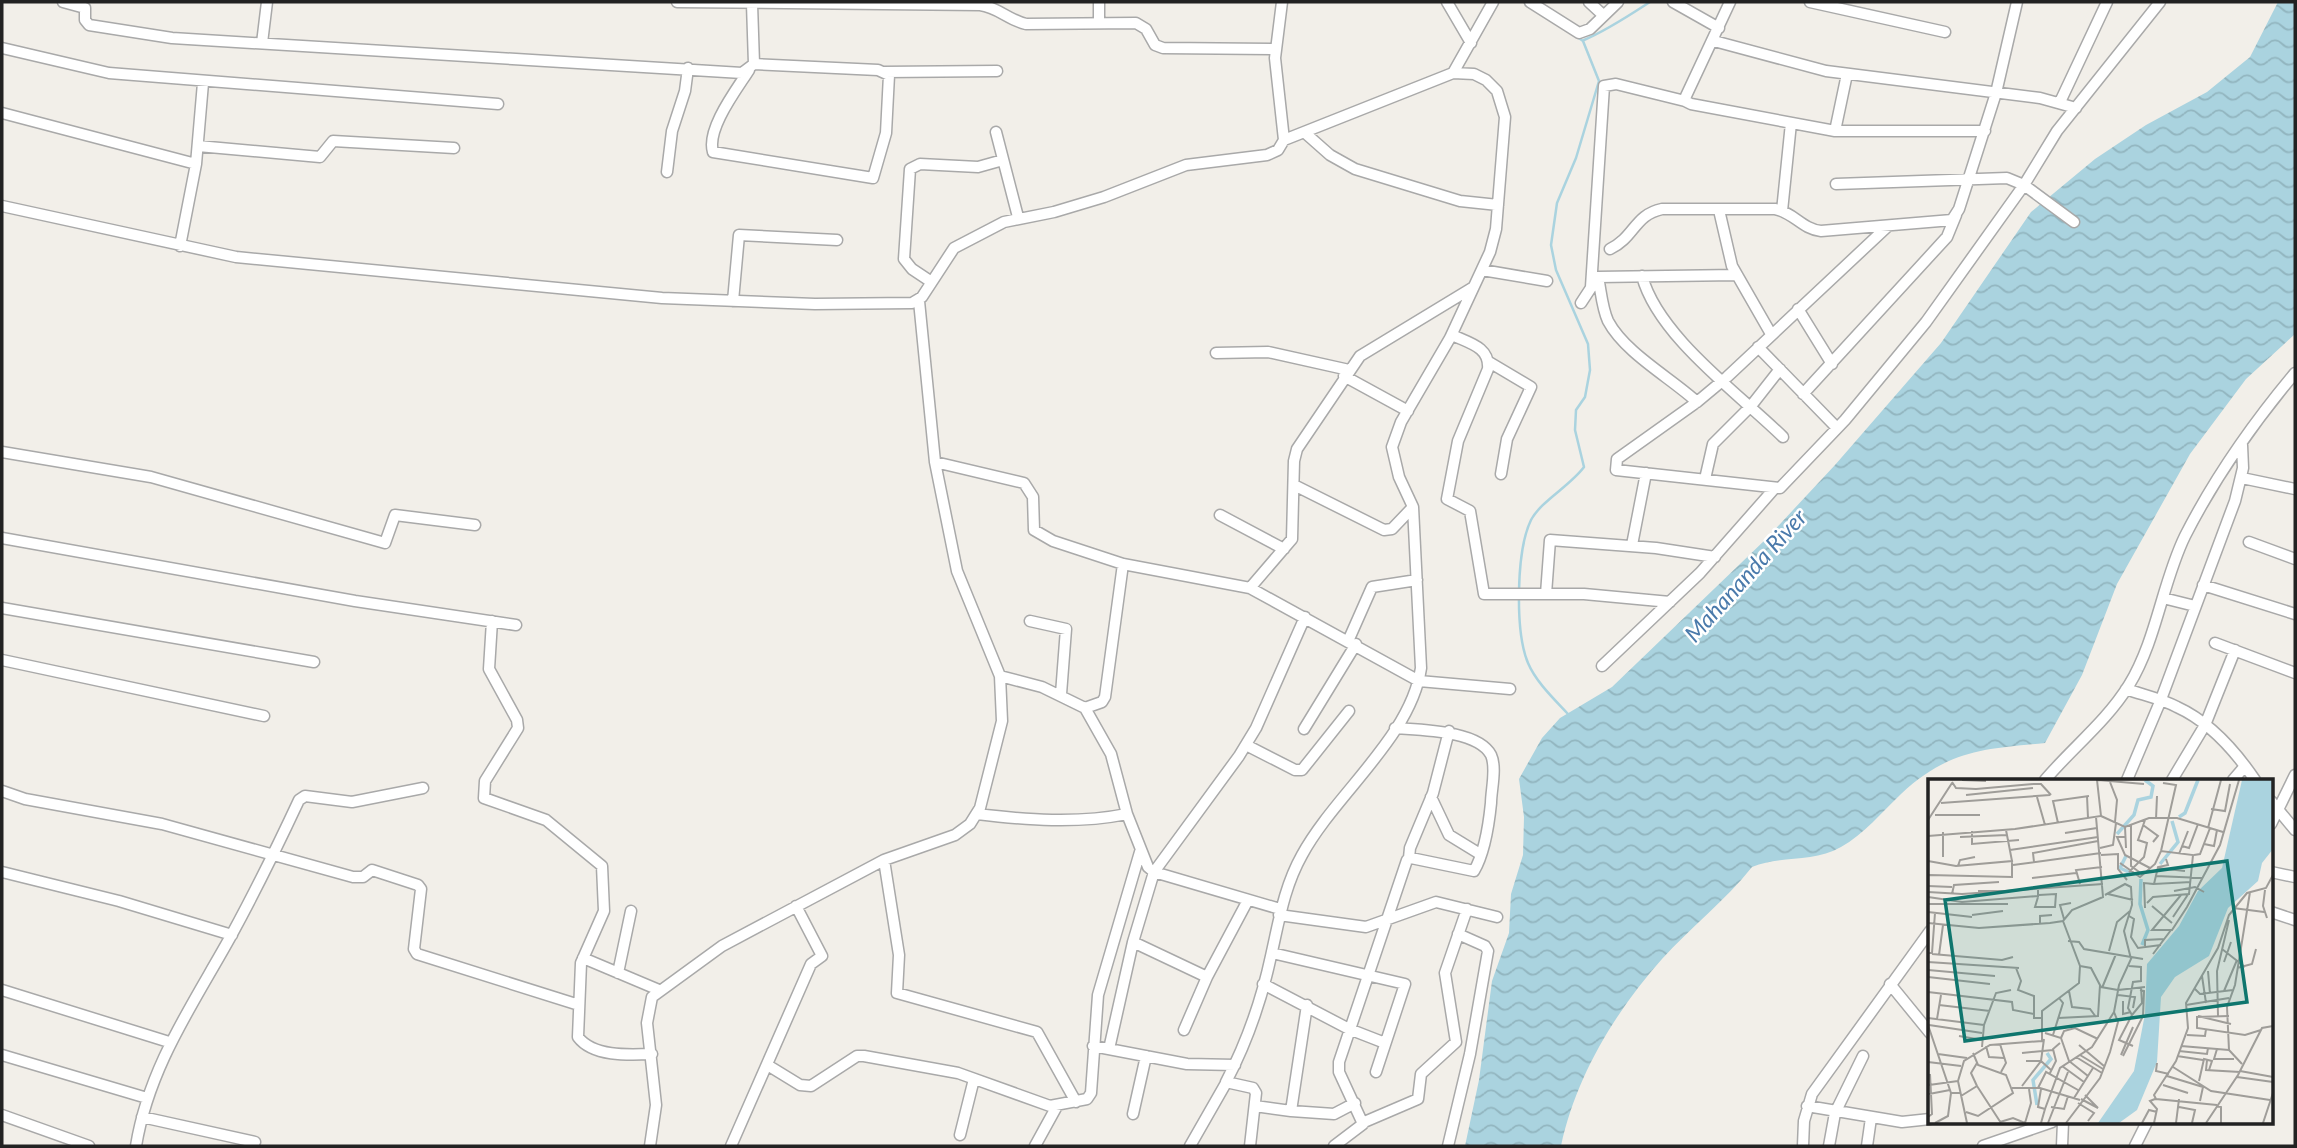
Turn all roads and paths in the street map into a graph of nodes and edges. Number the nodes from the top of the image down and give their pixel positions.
1 (63, 2) edge
2 (267, 2) edge
3 (677, 2) edge
4 (1099, 2) edge
5 (1282, 2) edge
6 (1447, 2) edge
7 (1493, 2) edge
8 (1530, 2) edge
9 (1589, 2) edge
10 (1618, 2) edge
11 (1673, 2) edge
12 (1730, 2) edge
13 (1810, 2) edge
14 (2017, 2) edge
15 (2107, 2) edge
16 (2160, 2) edge
17 (752, 4) junction
18 (1603, 15) junction
19 (1099, 23) junction
20 (1719, 28) junction
21 (1945, 32) dead end
22 (1714, 41) junction
23 (262, 43) junction
24 (1471, 43) junction
25 (2, 48) edge
26 (1275, 49) junction
27 (751, 67) junction
28 (688, 68) junction
29 (997, 71) dead end
30 (884, 72) junction
31 (1453, 74) junction
32 (1846, 74) junction
33 (203, 83) junction
34 (1996, 93) junction
35 (1685, 101) junction
36 (2060, 102) junction
37 (498, 104) dead end
38 (2077, 108) junction
39 (2, 114) edge
40 (1791, 123) junction
41 (1835, 131) junction
42 (1985, 131) junction
43 (996, 132) dead end
44 (1304, 132) junction
45 (1284, 140) junction
46 (198, 146) junction
47 (454, 148) dead end
48 (1003, 160) junction
49 (196, 164) junction
50 (667, 172) dead end
51 (1970, 176) junction
52 (1836, 184) dead end
53 (2024, 185) junction
54 (1498, 205) junction
55 (2, 206) edge
56 (1720, 210) junction
57 (1782, 211) junction
58 (1956, 215) junction
59 (1018, 217) junction
60 (2074, 222) dead end
61 (1888, 226) junction
62 (836, 240) dead end
63 (180, 246) junction
64 (1610, 250) dead end
65 (1482, 270) junction
66 (1736, 275) junction
67 (1642, 276) junction
68 (1598, 277) junction
69 (930, 281) junction
70 (1547, 281) dead end
71 (1591, 287) junction
72 (1472, 288) junction
73 (733, 300) junction
74 (919, 302) junction
75 (1581, 303) dead end
76 (1798, 309) junction
77 (1771, 334) junction
78 (1452, 335) junction
79 (1758, 347) junction
80 (1216, 353) dead end
81 (1489, 362) junction
82 (1832, 364) junction
83 (1780, 369) junction
84 (1346, 373) junction
85 (2295, 373) edge
86 (1723, 380) junction
87 (2291, 385) edge
88 (1803, 394) junction
89 (1698, 402) junction
90 (1751, 406) junction
91 (1408, 411) junction
92 (1837, 428) junction
93 (1783, 437) dead end
94 (2242, 444) junction
95 (2, 452) edge
96 (935, 462) junction
97 (1646, 473) junction
98 (1501, 474) dead end
99 (2242, 478) junction
100 (1705, 479) junction
101 (1294, 485) junction
102 (1774, 489) junction
103 (2295, 489) edge
104 (1413, 507) junction
105 (1220, 515) dead end
106 (475, 525) dead end
107 (2, 538) edge
108 (2249, 542) dead end
109 (1632, 545) junction
110 (1284, 550) junction
111 (1715, 557) junction
112 (2295, 559) edge
113 (1123, 564) junction
114 (1417, 580) junction
115 (2203, 585) junction
116 (1250, 588) junction
117 (1546, 594) junction
118 (2163, 598) junction
119 (1670, 602) junction
120 (2195, 606) junction
121 (2, 608) edge
122 (2295, 614) edge
123 (1305, 617) junction
124 (492, 621) junction
125 (1030, 621) dead end
126 (516, 625) dead end
127 (1352, 642) junction
128 (2215, 643) dead end
129 (2235, 650) junction
130 (2, 660) edge
131 (314, 662) dead end
132 (1602, 666) dead end
133 (2295, 673) edge
134 (1000, 676) junction
135 (1419, 681) junction
136 (1510, 689) dead end
137 (2126, 689) junction
138 (1060, 694) junction
139 (2160, 702) junction
140 (1085, 708) junction
141 (1349, 711) dead end
142 (264, 716) dead end
143 (2205, 725) junction
144 (1395, 728) junction
145 (1304, 729) dead end
146 (1449, 732) junction
147 (1246, 745) junction
148 (2245, 766) junction
149 (2295, 775) edge
150 (2046, 779) edge
151 (2127, 779) edge
152 (2173, 779) edge
153 (2234, 779) edge
154 (2254, 779) edge
155 (423, 788) dead end
156 (2, 792) edge
157 (1431, 797) junction
158 (2274, 805) edge
159 (977, 814) junction
160 (1127, 814) junction
161 (2295, 830) edge
162 (1140, 852) junction
163 (1480, 854) junction
164 (274, 855) junction
165 (1409, 859) junction
166 (884, 860) junction
167 (2, 872) edge
168 (1154, 872) junction
169 (2272, 873) edge
170 (2295, 877) edge
171 (1248, 900) junction
172 (796, 906) junction
173 (1467, 909) junction
174 (631, 911) dead end
175 (1280, 912) junction
176 (2272, 912) edge
177 (1497, 917) dead end
178 (2295, 920) edge
179 (1385, 921) junction
180 (1458, 934) junction
181 (1928, 934) edge
182 (232, 935) junction
183 (1133, 942) junction
184 (1272, 953) junction
185 (583, 958) junction
186 (618, 973) junction
187 (1370, 975) junction
188 (1207, 978) junction
189 (1263, 984) junction
190 (1890, 984) junction
191 (2, 990) edge
192 (659, 990) junction
193 (579, 1005) junction
194 (1307, 1005) junction
195 (1184, 1030) dead end
196 (1349, 1030) junction
197 (1928, 1031) edge
198 (169, 1042) junction
199 (1385, 1043) junction
200 (1093, 1046) junction
201 (1109, 1049) junction
202 (652, 1054) junction
203 (2, 1055) edge
204 (1863, 1055) dead end
205 (1146, 1056) junction
206 (769, 1066) junction
207 (1235, 1066) junction
208 (1376, 1072) dead end
209 (974, 1079) junction
210 (1226, 1083) junction
211 (147, 1098) junction
212 (1076, 1102) junction
213 (1355, 1103) junction
214 (1057, 1106) junction
215 (1255, 1106) junction
216 (1807, 1106) junction
217 (1291, 1111) junction
218 (1835, 1113) junction
219 (1133, 1114) dead end
220 (2, 1115) edge
221 (142, 1117) junction
222 (1871, 1118) junction
223 (1928, 1119) edge
224 (1362, 1123) junction
225 (2046, 1124) edge
226 (2063, 1124) edge
227 (2146, 1124) edge
228 (960, 1135) dead end
229 (255, 1142) dead end
230 (89, 1146) edge
231 (136, 1146) edge
232 (650, 1146) edge
233 (731, 1146) edge
234 (1035, 1146) edge
235 (1190, 1146) edge
236 (1250, 1146) edge
237 (1334, 1146) edge
238 (1448, 1146) edge
239 (1804, 1146) edge
240 (1829, 1146) edge
241 (1867, 1146) edge
242 (1983, 1146) edge
243 (2062, 1146) edge
244 (2135, 1146) edge

1 - 23 street
2 - 23 street
3 - 17 street
4 - 19 street
5 - 26 street
6 - 24 street
7 - 24 street
8 - 18 street
9 - 18 street
10 - 18 street
11 - 20 street
12 - 20 street
13 - 21 street
14 - 34 street
15 - 36 street
16 - 38 street
17 - 19 street
17 - 27 street
19 - 26 street
20 - 22 street
22 - 32 street
22 - 35 street
23 - 28 street
24 - 31 street
25 - 33 street
26 - 45 street
27 - 28 street
27 - 30 street
27 - 30 street
28 - 50 street
29 - 30 street
31 - 44 street
31 - 54 street
32 - 34 street
32 - 41 street
33 - 37 street
33 - 46 street
34 - 36 street
34 - 42 street
35 - 40 street
35 - 71 street
36 - 38 street
38 - 53 street
39 - 49 street
40 - 41 street
40 - 57 street
41 - 42 street
42 - 51 street
43 - 48 street
44 - 45 street
44 - 54 street
45 - 59 street
46 - 47 street
46 - 49 street
48 - 59 street
48 - 69 street
49 - 63 street
51 - 52 street
51 - 53 street
51 - 58 street
53 - 60 street
53 - 92 street
54 - 65 street
55 - 63 street
56 - 57 street
56 - 64 street
56 - 66 street
57 - 61 street
58 - 61 street
58 - 82 street
59 - 69 street
61 - 76 street
62 - 73 street
63 - 73 street
65 - 70 street
65 - 72 street
66 - 67 street
66 - 77 street
67 - 68 street
67 - 86 street
68 - 71 street
68 - 89 street
69 - 74 street
71 - 75 street
72 - 78 street
72 - 84 street
73 - 74 street
74 - 96 street
76 - 77 street
76 - 82 street
77 - 79 street
78 - 81 street
78 - 91 street
79 - 83 street
79 - 86 street
80 - 84 street
81 - 98 street
81 - 117 street
82 - 88 street
83 - 88 street
83 - 90 street
84 - 91 street
84 - 101 street
85 - 87 street
86 - 89 street
86 - 90 street
87 - 94 street
88 - 92 street
89 - 97 street
90 - 93 street
90 - 100 street
91 - 104 street
92 - 102 street
94 - 99 street
94 - 118 street
95 - 106 street
96 - 113 street
96 - 134 street
97 - 100 street
97 - 109 street
99 - 103 street
99 - 115 street
100 - 102 street
101 - 104 street
101 - 110 street
102 - 111 street
104 - 114 street
105 - 110 street
107 - 124 street
108 - 112 street
109 - 111 street
109 - 117 street
110 - 116 street
111 - 119 street
113 - 116 street
113 - 140 street
114 - 127 street
114 - 135 street
115 - 120 street
115 - 122 street
116 - 123 street
117 - 119 street
118 - 120 street
118 - 137 street
119 - 132 street
120 - 139 street
121 - 131 street
123 - 127 street
123 - 147 street
124 - 126 street
124 - 185 street
125 - 138 street
127 - 135 street
127 - 145 street
128 - 129 street
129 - 133 street
129 - 143 street
130 - 142 street
134 - 138 street
134 - 159 street
135 - 136 street
135 - 144 street
137 - 139 street
137 - 150 street
138 - 140 street
139 - 143 street
139 - 151 street
140 - 160 street
141 - 147 street
143 - 148 street
143 - 152 street
144 - 146 street
144 - 175 street
146 - 157 street
146 - 163 street
147 - 168 street
148 - 153 street
148 - 154 street
149 - 158 street
155 - 164 street
156 - 164 street
157 - 163 street
157 - 165 street
158 - 161 street
159 - 160 street
159 - 166 street
160 - 162 street
162 - 168 street
162 - 200 street
163 - 165 street
164 - 182 street
164 - 193 street
165 - 179 street
166 - 172 street
166 - 212 street
167 - 182 street
168 - 171 street
168 - 183 street
169 - 170 street
171 - 175 street
171 - 188 street
172 - 192 street
172 - 206 street
173 - 177 street
173 - 179 street
173 - 180 street
174 - 186 street
175 - 179 street
175 - 184 street
176 - 178 street
179 - 187 street
180 - 224 street
180 - 238 street
181 - 190 street
182 - 198 street
183 - 188 street
183 - 201 street
184 - 187 street
184 - 189 street
185 - 186 street
185 - 193 street
186 - 192 street
187 - 196 street
187 - 199 street
188 - 195 street
189 - 194 street
189 - 207 street
190 - 197 street
190 - 216 street
191 - 198 street
192 - 202 street
193 - 202 street
194 - 196 street
194 - 217 street
196 - 199 street
196 - 213 street
198 - 211 street
199 - 208 street
200 - 201 street
200 - 212 street
201 - 205 street
202 - 232 street
203 - 211 street
204 - 218 street
205 - 207 street
205 - 219 street
206 - 209 street
206 - 233 street
207 - 210 street
209 - 214 street
209 - 228 street
210 - 215 street
210 - 235 street
211 - 221 street
212 - 214 street
213 - 217 street
213 - 224 street
214 - 234 street
215 - 217 street
215 - 236 street
216 - 218 street
216 - 239 street
218 - 222 street
218 - 240 street
220 - 230 street
221 - 229 street
221 - 231 street
222 - 223 street
222 - 241 street
224 - 237 street
225 - 242 street
226 - 243 street
227 - 244 street

